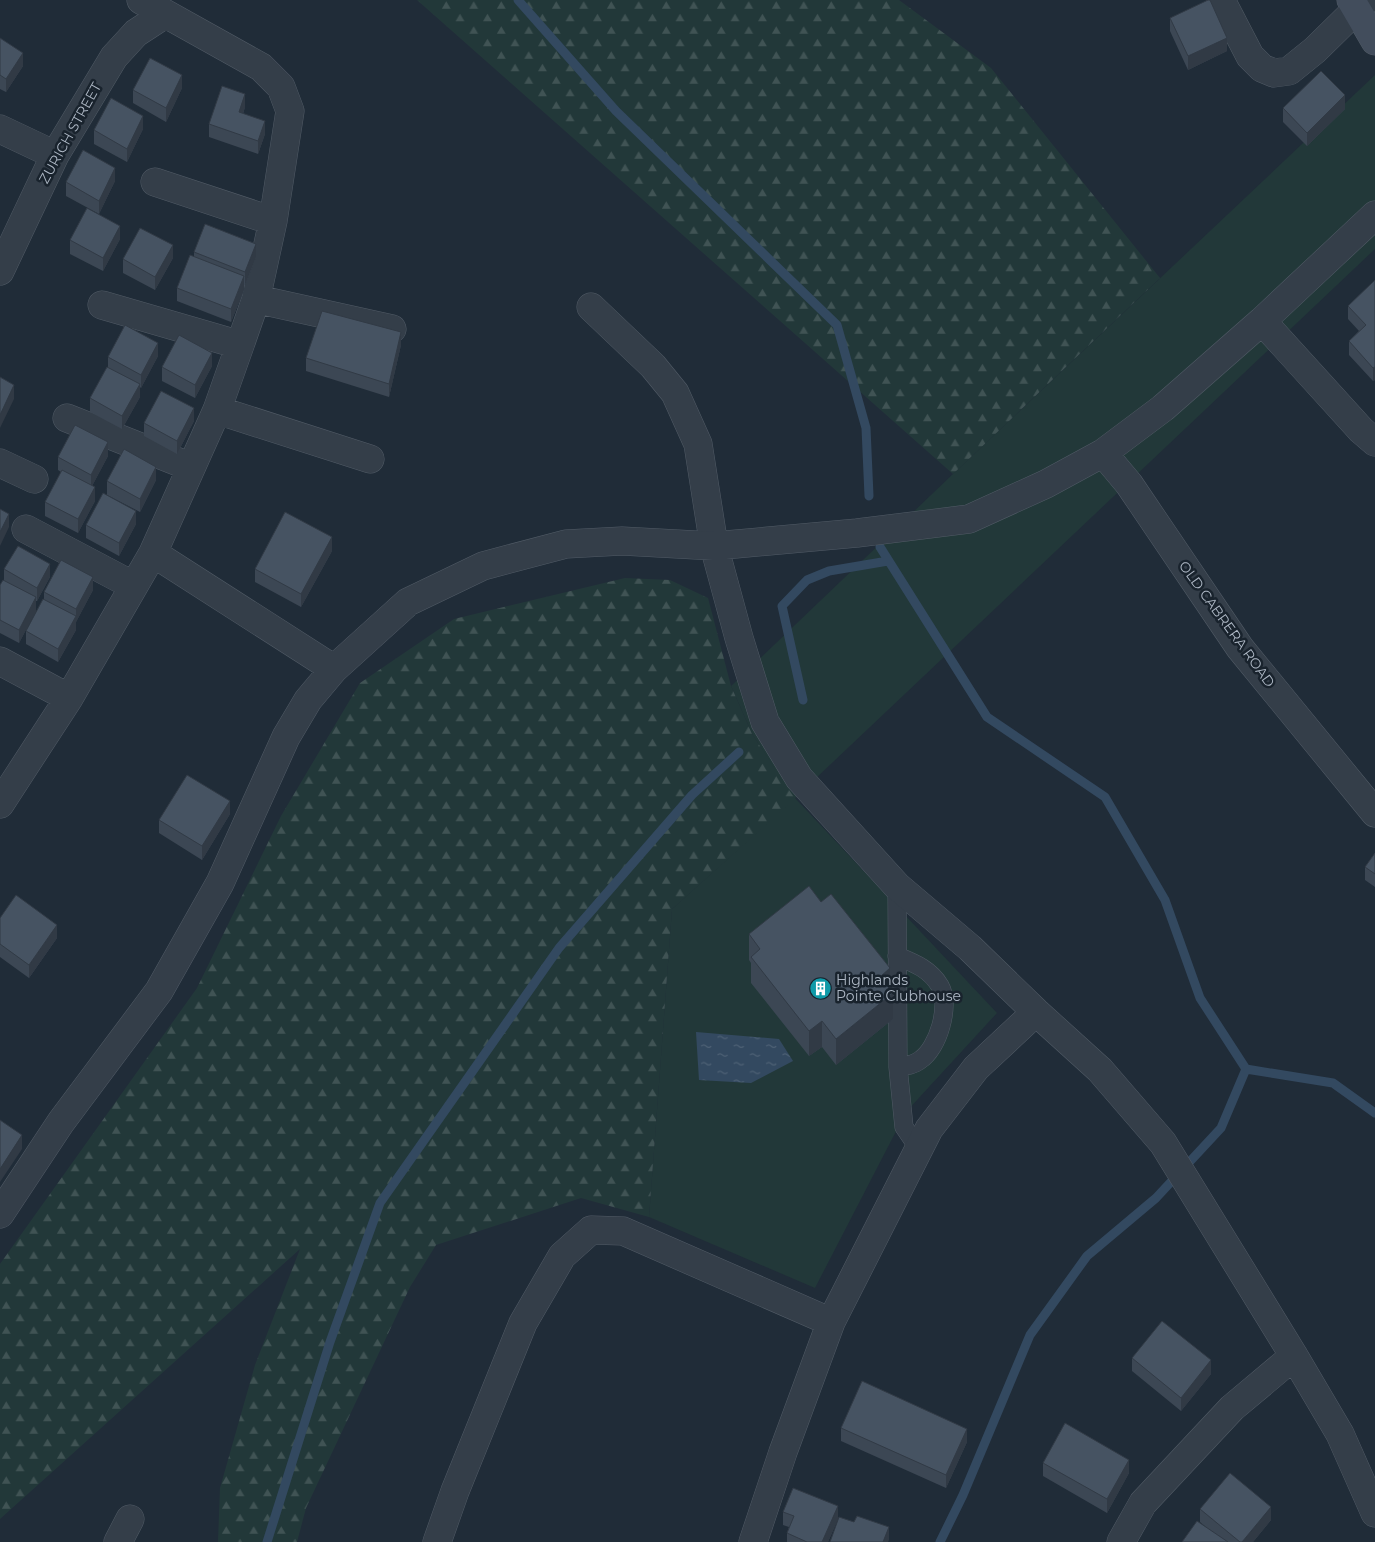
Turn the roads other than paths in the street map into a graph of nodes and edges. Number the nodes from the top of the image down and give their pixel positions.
1 (141, 0) edge
2 (1222, 0) edge
3 (1358, 3) edge
4 (165, 14) junction
5 (1375, 41) edge
6 (0, 129) edge
7 (55, 155) junction
8 (154, 182) dead end
9 (1375, 214) edge
10 (273, 220) junction
11 (1, 266) edge
12 (256, 299) junction
13 (102, 305) dead end
14 (591, 307) dead end
15 (1262, 321) junction
16 (392, 329) edge
17 (240, 345) junction
18 (217, 410) junction
19 (67, 418) dead end
20 (1375, 442) edge
21 (1103, 453) junction
22 (370, 459) dead end
23 (0, 462) edge
24 (191, 467) junction
25 (34, 478) dead end
26 (26, 529) dead end
27 (714, 546) junction
28 (153, 553) junction
29 (134, 586) junction
30 (0, 661) edge
31 (334, 669) junction
32 (69, 698) junction
33 (4, 789) edge
34 (1375, 813) edge
35 (897, 886) junction
36 (897, 956) junction
37 (1036, 1012) junction
38 (898, 1068) junction
39 (919, 1149) junction
40 (0, 1214) edge
41 (831, 1322) junction
42 (1294, 1356) junction
43 (1375, 1513) edge
44 (437, 1542) edge
45 (753, 1542) edge
46 (1121, 1542) edge

1 - 4 street
2 - 3 street
3 - 5 street
4 - 7 street, ZURICH STREET
4 - 10 street
6 - 7 street
7 - 11 street, ZURICH STREET
8 - 10 street
9 - 15 street
10 - 12 street
12 - 16 street
12 - 17 street
13 - 17 street
14 - 27 street
15 - 20 street
15 - 21 street
17 - 18 street
18 - 22 street
18 - 24 street
19 - 24 street
21 - 27 street
21 - 34 street, OLD CABRERA ROAD
23 - 25 street
24 - 28 street
26 - 29 street
27 - 31 street
27 - 35 street
28 - 29 street
28 - 31 street
29 - 32 street
30 - 32 street
31 - 40 street
32 - 33 street
35 - 36 lane
35 - 37 street
36 - 38 lane
36 - 38 lane
37 - 39 street
37 - 42 street
38 - 39 lane
39 - 41 street
41 - 44 street
41 - 45 street
42 - 43 street
42 - 46 street

